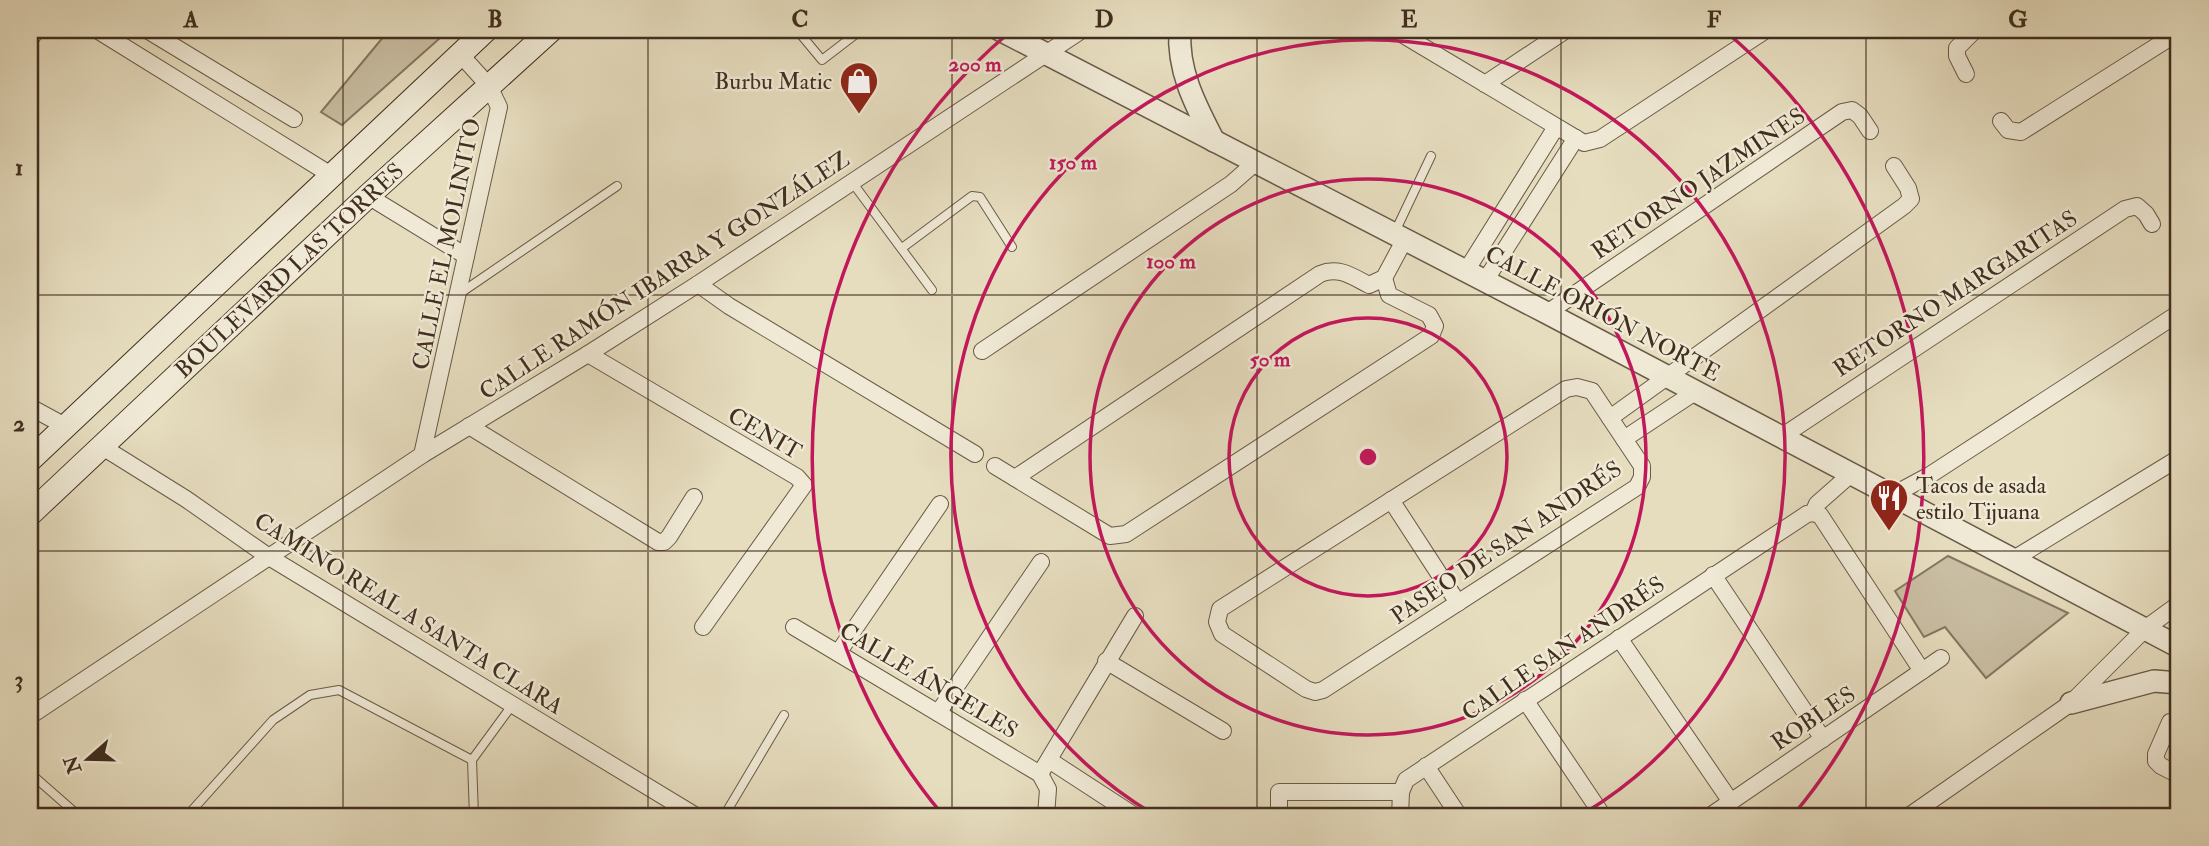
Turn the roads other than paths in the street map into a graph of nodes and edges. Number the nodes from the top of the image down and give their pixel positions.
1 (37, 30) edge
2 (97, 30) edge
3 (147, 30) edge
4 (486, 30) edge
5 (551, 30) edge
6 (797, 30) edge
7 (1000, 30) edge
8 (1082, 30) edge
9 (1180, 30) edge
10 (1395, 30) edge
11 (1566, 30) edge
12 (1766, 30) edge
13 (1975, 30) edge
14 (858, 31) edge
15 (2179, 32) edge
16 (30, 39) edge
17 (1046, 53) junction
18 (460, 54) junction
19 (1966, 74) dead end
20 (1485, 84) junction
21 (489, 86) junction
22 (294, 119) dead end
23 (2001, 121) dead end
24 (1556, 127) junction
25 (1870, 131) dead end
26 (1576, 138) junction
27 (1214, 141) junction
28 (1431, 156) dead end
29 (1256, 162) junction
30 (1894, 166) dead end
31 (331, 175) junction
32 (852, 182) junction
33 (617, 186) dead end
34 (368, 196) junction
35 (2152, 225) dead end
36 (1400, 237) junction
37 (1012, 247) dead end
38 (902, 248) junction
39 (466, 256) junction
40 (1466, 271) junction
41 (1485, 281) junction
42 (1377, 282) junction
43 (698, 284) junction
44 (932, 290) dead end
45 (459, 294) junction
46 (1547, 313) junction
47 (2179, 313) edge
48 (982, 351) dead end
49 (588, 355) junction
50 (1669, 378) junction
51 (1695, 392) junction
52 (30, 407) edge
53 (1610, 418) junction
54 (65, 426) junction
55 (469, 426) junction
56 (1781, 437) junction
57 (1624, 439) junction
58 (101, 446) junction
59 (975, 454) dead end
60 (422, 455) junction
61 (2179, 458) edge
62 (30, 460) edge
63 (995, 466) dead end
64 (1856, 477) junction
65 (1015, 478) junction
66 (1891, 496) junction
67 (694, 497) dead end
68 (1391, 500) junction
69 (940, 504) dead end
70 (30, 514) edge
71 (1817, 514) junction
72 (269, 557) junction
73 (2012, 560) junction
74 (1041, 562) dead end
75 (1713, 575) junction
76 (1458, 603) junction
77 (2179, 604) edge
78 (1135, 616) dead end
79 (794, 626) dead end
80 (703, 627) dead end
81 (2146, 628) junction
82 (1619, 638) junction
83 (2179, 647) edge
84 (838, 653) junction
85 (1941, 658) dead end
86 (1106, 661) junction
87 (1922, 671) junction
88 (2179, 683) edge
89 (1525, 700) junction
90 (2071, 703) junction
91 (513, 704) junction
92 (938, 713) junction
93 (784, 715) dead end
94 (30, 716) edge
95 (2170, 722) dead end
96 (1223, 731) dead end
97 (1823, 739) junction
98 (472, 760) junction
99 (1426, 766) junction
100 (1044, 767) junction
101 (30, 773) edge
102 (2179, 775) edge
103 (1401, 792) junction
104 (1731, 802) junction
105 (79, 816) edge
106 (187, 816) edge
107 (474, 816) edge
108 (696, 816) edge
109 (724, 816) edge
110 (1046, 816) edge
111 (1135, 816) edge
112 (1279, 816) edge
113 (1400, 816) edge
114 (1458, 816) edge
115 (1603, 816) edge
116 (1710, 816) edge
117 (1909, 816) edge

1 - 16 street
2 - 31 street
3 - 22 street
4 - 18 main road, BOULEVARD LAS TORRES
5 - 21 main road, BOULEVARD LAS TORRES
6 - 14 lane
7 - 17 street, CALLE ORIÓN NORTE
8 - 17 street, CALLE RAMÓN IBARRA Y GONZÁLEZ
9 - 27 street
10 - 20 street
11 - 20 street
12 - 26 street
13 - 19 street
15 - 23 street
17 - 27 street, CALLE ORIÓN NORTE
17 - 32 street, CALLE RAMÓN IBARRA Y GONZÁLEZ
18 - 21 street, CALLE EL MOLINITO
18 - 31 main road, BOULEVARD LAS TORRES
20 - 24 street
21 - 34 main road, BOULEVARD LAS TORRES
21 - 39 street, CALLE EL MOLINITO
24 - 26 street
24 - 40 street
25 - 46 street, RETORNO JAZMINES
26 - 41 street
27 - 29 street, CALLE ORIÓN NORTE
28 - 36 lane
29 - 36 street, CALLE ORIÓN NORTE
29 - 48 street
30 - 50 street
31 - 54 main road, BOULEVARD LAS TORRES
32 - 38 lane
32 - 43 street, CALLE RAMÓN IBARRA Y GONZÁLEZ
33 - 45 lane
34 - 39 street
34 - 58 main road, BOULEVARD LAS TORRES
35 - 56 street, RETORNO MARGARITAS
36 - 40 street, CALLE ORIÓN NORTE
36 - 42 street
37 - 38 lane
38 - 44 lane
39 - 45 street, CALLE EL MOLINITO
40 - 41 street, CALLE ORIÓN NORTE
41 - 46 street, CALLE ORIÓN NORTE
42 - 65 street
42 - 65 street
43 - 49 street, CALLE RAMÓN IBARRA Y GONZÁLEZ
43 - 59 street
45 - 60 street, CALLE EL MOLINITO
46 - 50 street, CALLE ORIÓN NORTE
47 - 66 street
49 - 55 street, CALLE RAMÓN IBARRA Y GONZÁLEZ
49 - 80 street, CENIT
50 - 51 street, CALLE ORIÓN NORTE
50 - 53 street
51 - 56 street, CALLE ORIÓN NORTE
51 - 57 street
52 - 54 street
53 - 57 street, PASEO DE SAN ANDRÉS
53 - 68 street, PASEO DE SAN ANDRÉS
54 - 62 main road, BOULEVARD LAS TORRES
55 - 60 street, CALLE RAMÓN IBARRA Y GONZÁLEZ
55 - 67 street
56 - 64 street, CALLE ORIÓN NORTE
57 - 76 street, PASEO DE SAN ANDRÉS
58 - 70 main road, BOULEVARD LAS TORRES
58 - 72 street, CAMINO REAL A SANTA CLARA
60 - 72 street, CALLE RAMÓN IBARRA Y GONZÁLEZ
61 - 73 street
63 - 65 street
64 - 66 street, CALLE ORIÓN NORTE
64 - 71 street, CALLE SAN ANDRÉS
66 - 73 street, CALLE ORIÓN NORTE
68 - 76 street
68 - 76 street, PASEO DE SAN ANDRÉS
69 - 84 street
71 - 75 street, CALLE SAN ANDRÉS
71 - 87 street
72 - 91 street, CAMINO REAL A SANTA CLARA
72 - 94 street, CALLE RAMÓN IBARRA Y GONZÁLEZ
73 - 81 street, CALLE ORIÓN NORTE
74 - 92 street
75 - 82 street, CALLE SAN ANDRÉS
75 - 97 street
77 - 81 street
78 - 86 street
79 - 84 street, CALLE ÁNGELES
81 - 83 street, CALLE ORIÓN NORTE
81 - 90 street
82 - 89 street, CALLE SAN ANDRÉS
82 - 104 street
84 - 92 street, CALLE ÁNGELES
85 - 87 street, ROBLES
86 - 96 street
86 - 100 street
87 - 97 street, ROBLES
88 - 90 street
89 - 99 street, CALLE SAN ANDRÉS
89 - 115 street
90 - 117 street
91 - 98 lane
91 - 108 street, CAMINO REAL A SANTA CLARA
92 - 100 street, CALLE ÁNGELES
93 - 109 lane
95 - 102 street
97 - 104 street, ROBLES
98 - 106 lane
98 - 107 lane
99 - 103 street, CALLE SAN ANDRÉS
99 - 114 street
100 - 110 street
100 - 111 street, CALLE ÁNGELES
101 - 105 lane
103 - 112 street
103 - 113 street
104 - 116 street, ROBLES

